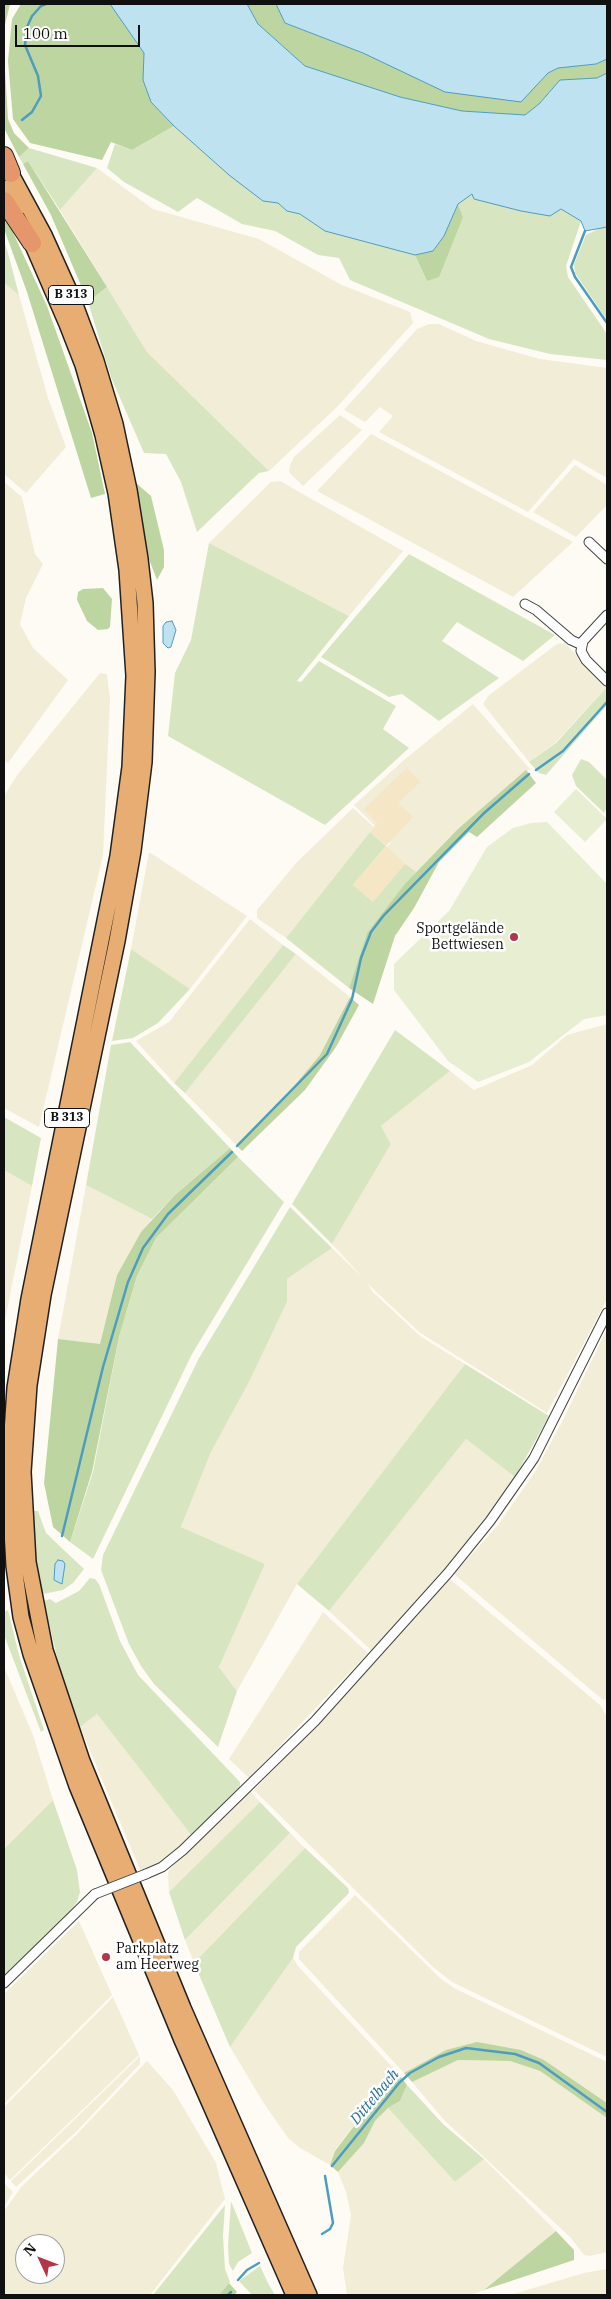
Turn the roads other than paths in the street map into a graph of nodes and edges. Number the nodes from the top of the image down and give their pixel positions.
1 (4, 156) edge
2 (6, 174) edge
3 (4, 201) edge
4 (32, 243) junction
5 (589, 542) dead end
6 (607, 559) edge
7 (525, 604) dead end
8 (607, 615) edge
9 (582, 645) junction
10 (607, 681) edge
11 (607, 1313) edge
12 (24, 1588) junction
13 (29, 1615) junction
14 (4, 1983) edge
15 (294, 2295) edge
16 (309, 2295) edge

1 - 2 highway
2 - 4 highway, B 313
2 - 12 highway, B 313
3 - 4 highway
4 - 12 highway, B 313
5 - 6 street
7 - 9 street
8 - 9 street
9 - 10 street
11 - 14 street, bridge
12 - 13 highway, B 313
13 - 15 highway, B 313
13 - 16 highway, B 313

